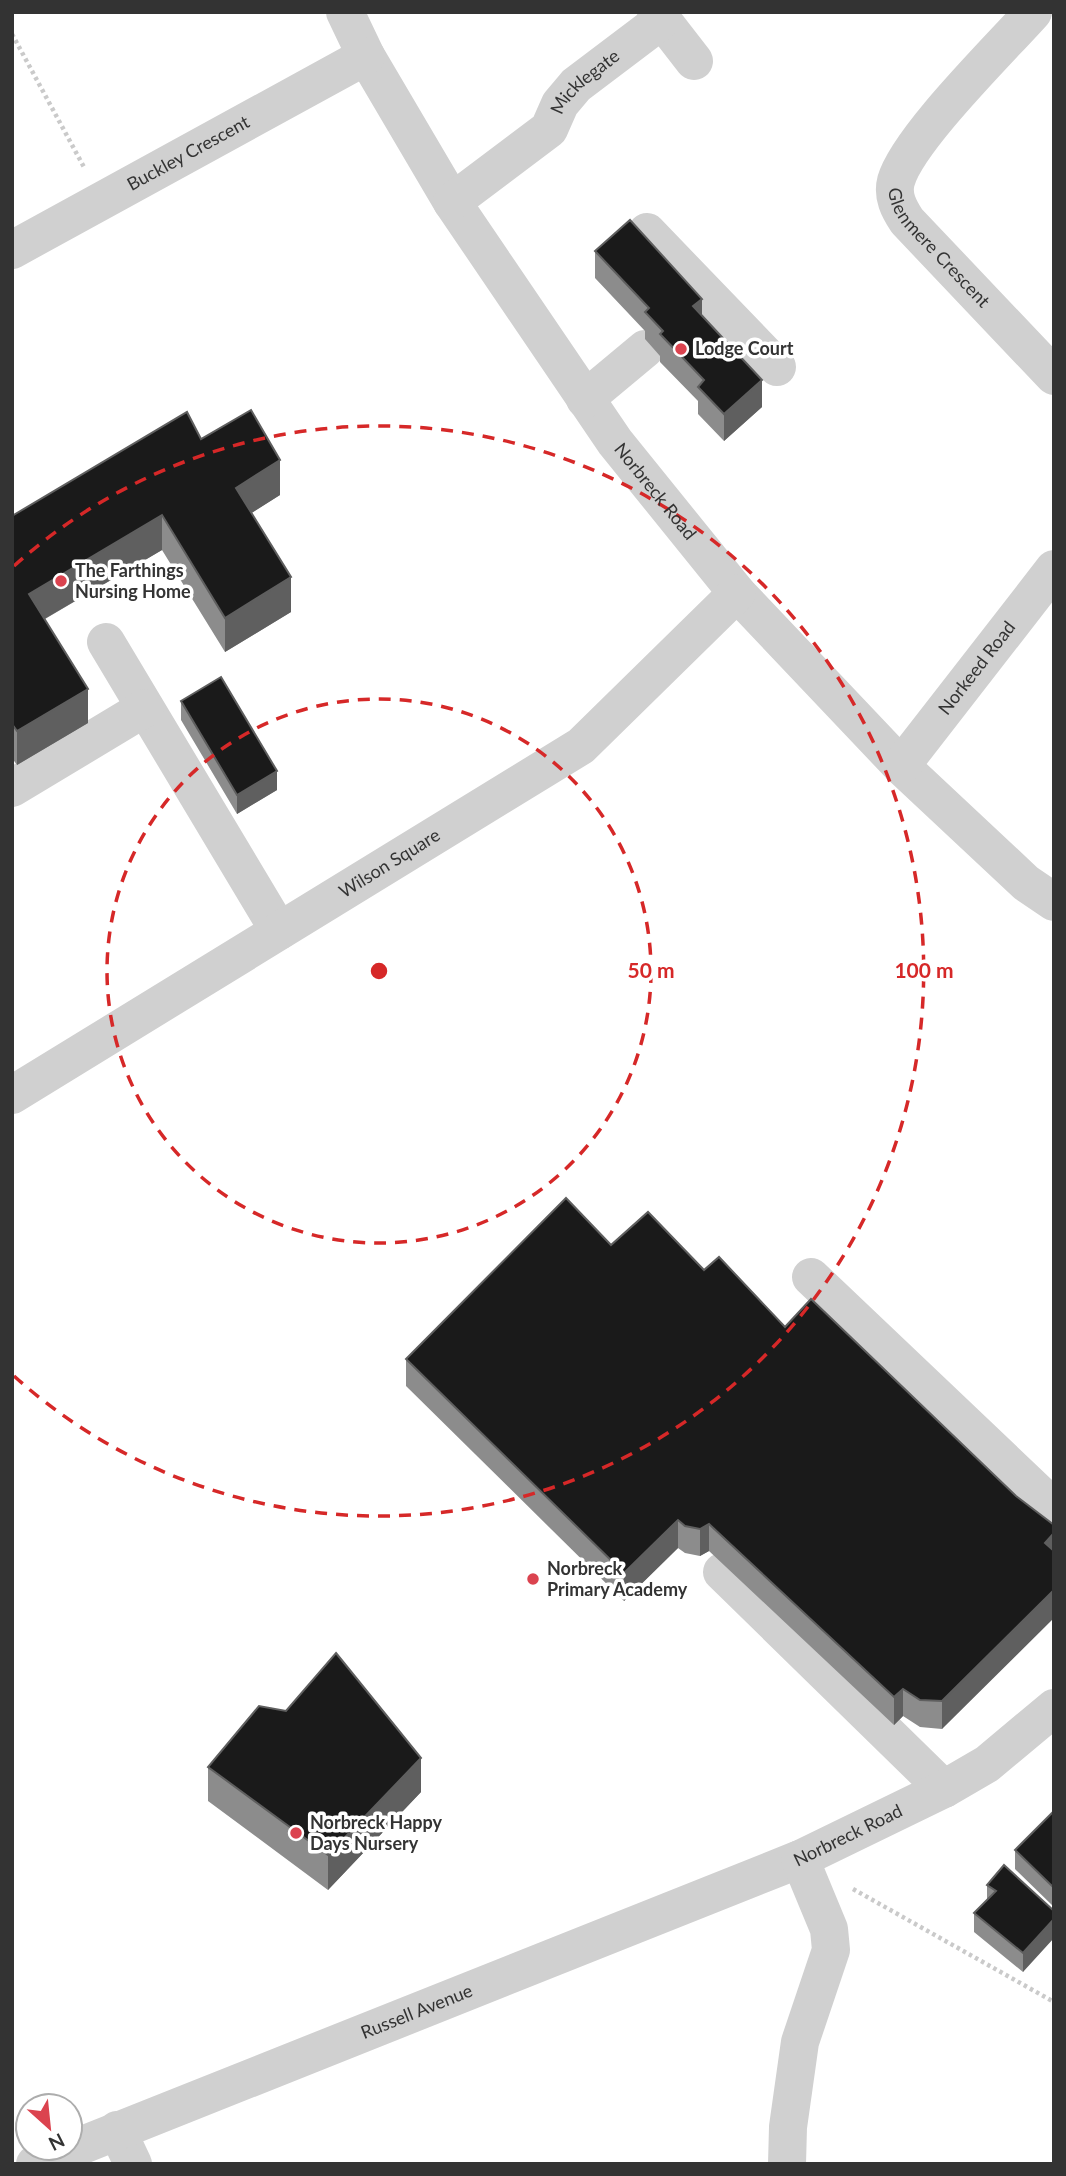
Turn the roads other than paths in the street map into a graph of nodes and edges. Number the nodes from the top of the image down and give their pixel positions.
1 (345, 12) edge
2 (1033, 12) edge
3 (659, 16) edge
4 (366, 55) junction
5 (694, 61) dead end
6 (452, 202) junction
7 (647, 232) dead end
8 (12, 250) edge
9 (645, 349) dead end
10 (777, 367) dead end
11 (1054, 376) edge
12 (586, 399) junction
13 (1054, 569) edge
14 (737, 593) junction
15 (106, 642) dead end
16 (145, 708) junction
17 (901, 766) junction
18 (12, 788) edge
19 (1054, 902) edge
20 (279, 931) junction
21 (12, 1095) edge
22 (811, 1277) dead end
23 (1054, 1508) edge
24 (722, 1572) dead end
25 (1054, 1708) edge
26 (944, 1789) junction
27 (800, 1859) junction
28 (117, 2130) junction
29 (35, 2164) edge
30 (133, 2164) edge
31 (787, 2164) edge

1 - 4 street, Norbreck Road
2 - 11 street, Glenmere Crescent
3 - 5 street, Micklegate
3 - 6 street, Micklegate
4 - 6 street, Norbreck Road
4 - 8 street, Buckley Crescent
6 - 12 street, Norbreck Road
7 - 10 street
9 - 12 street
12 - 14 street, Norbreck Road
13 - 17 street, Norkeed Road
14 - 17 street, Norbreck Road
14 - 20 street, Wilson Square
15 - 16 street
16 - 18 street
16 - 20 street
17 - 19 street, Norbreck Road
20 - 21 street, Wilson Square
22 - 23 street
24 - 26 street
25 - 26 street, Norbreck Road
26 - 27 street, Norbreck Road
27 - 28 street, Russell Avenue
27 - 31 street, Norbreck Road
28 - 29 street, Russell Avenue
28 - 30 street

